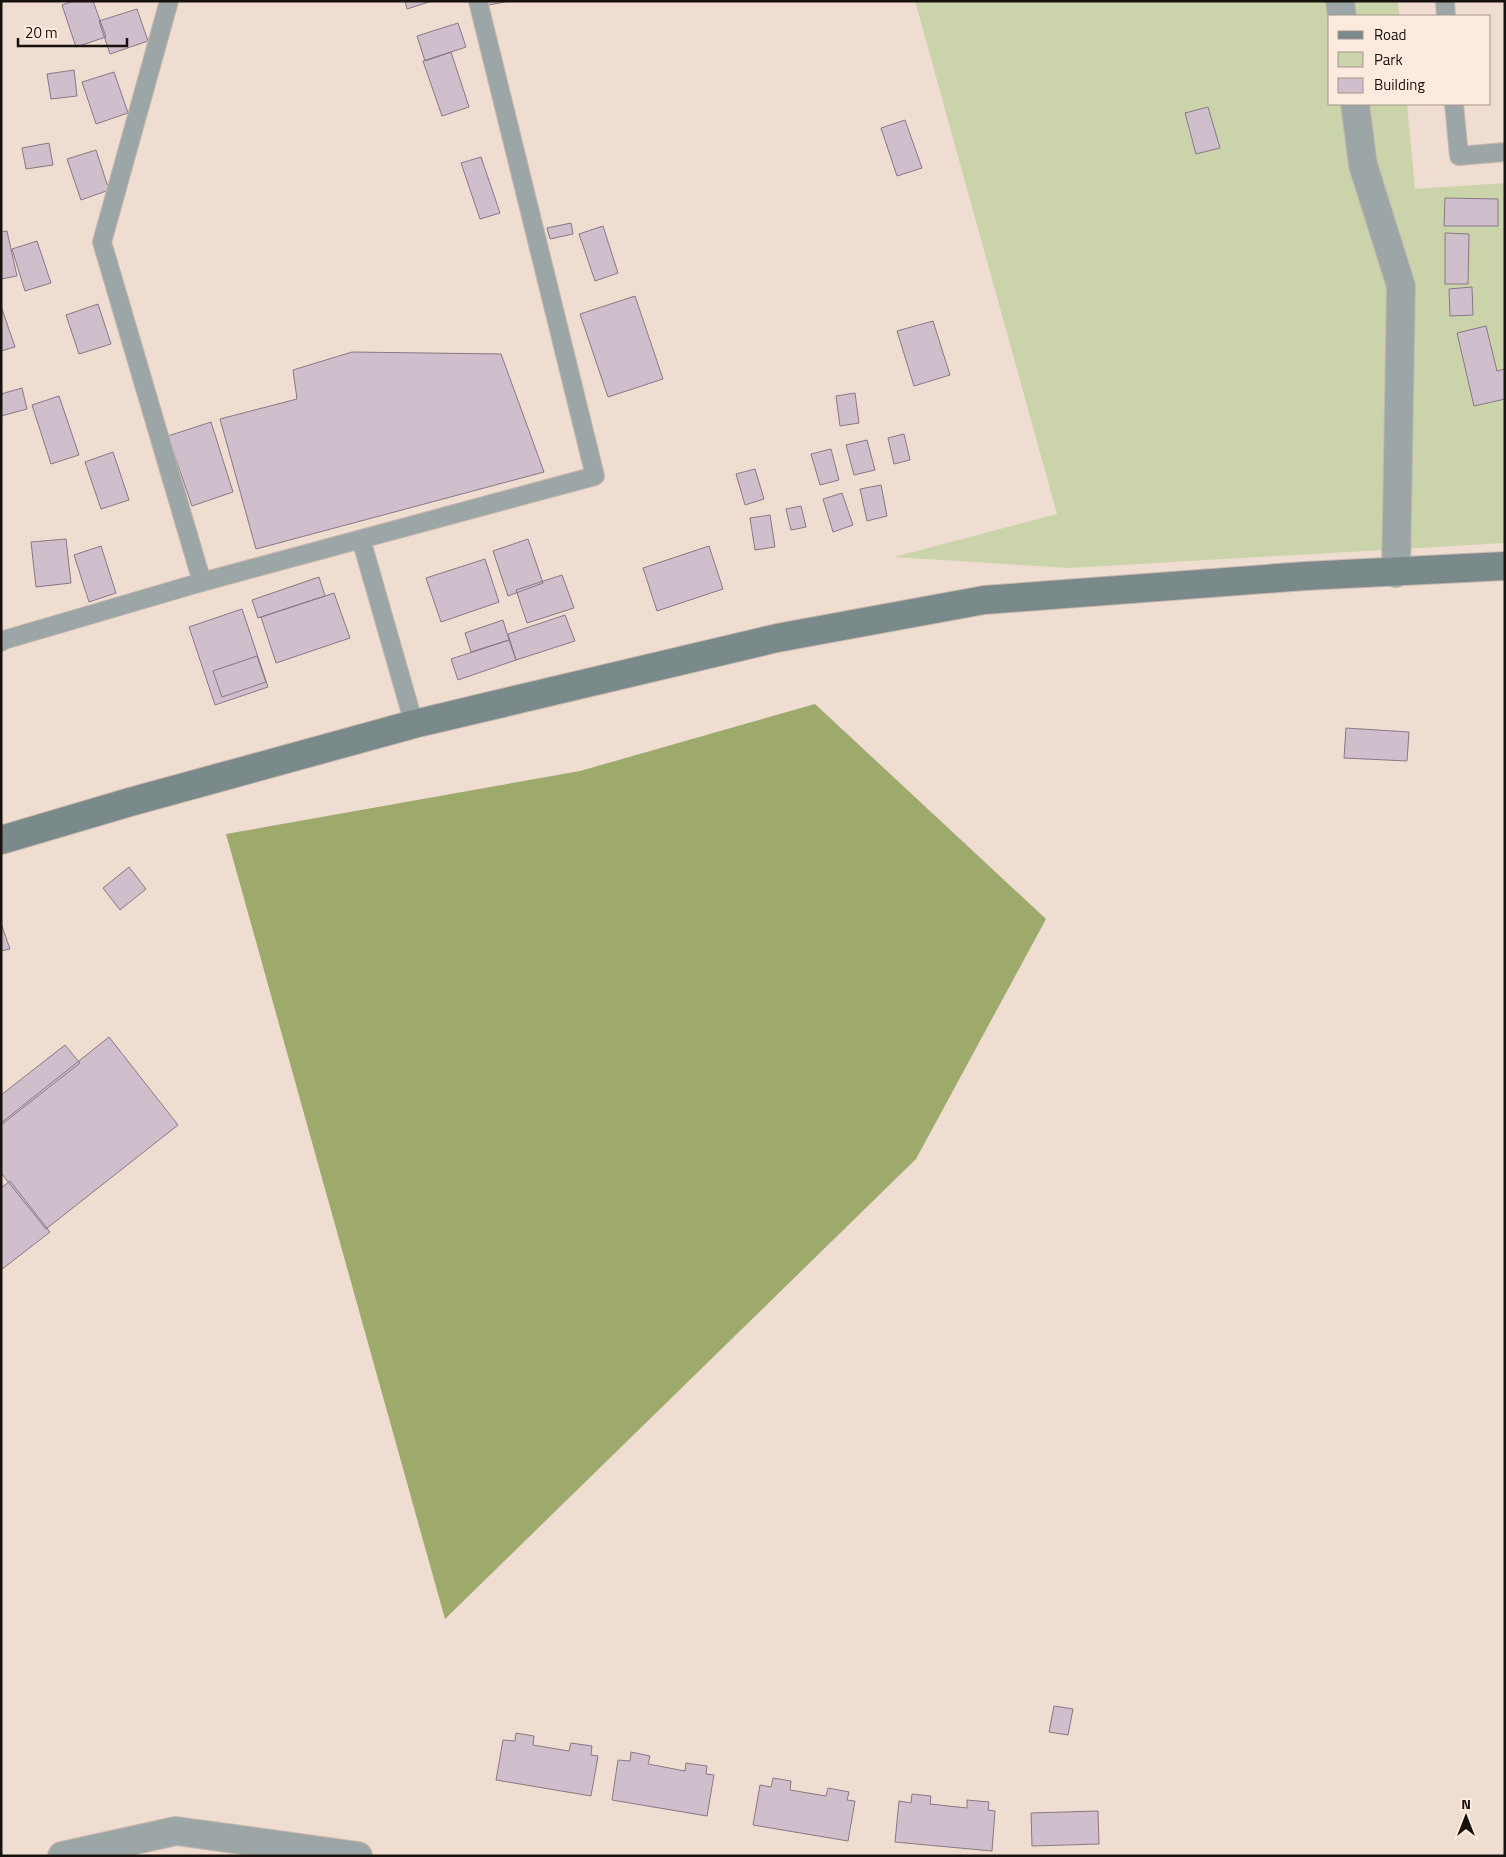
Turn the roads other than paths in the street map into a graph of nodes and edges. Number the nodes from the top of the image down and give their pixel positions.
1 (169, 1) edge
2 (478, 1) edge
3 (1340, 1) edge
4 (1445, 1) edge
5 (1342, 15) edge
6 (1446, 15) edge
7 (1355, 105) edge
8 (1454, 105) edge
9 (1505, 152) edge
10 (361, 539) junction
11 (1505, 566) edge
12 (1396, 573) junction
13 (202, 582) junction
14 (1, 642) edge
15 (414, 724) junction
16 (1, 840) edge
17 (62, 1856) edge
18 (358, 1856) edge

1 - 13 lane
2 - 10 lane
3 - 5 street
4 - 6 lane
7 - 12 street
8 - 9 lane
10 - 13 lane
10 - 15 lane
11 - 12 street
12 - 15 street
13 - 14 lane
15 - 16 street
17 - 18 street

